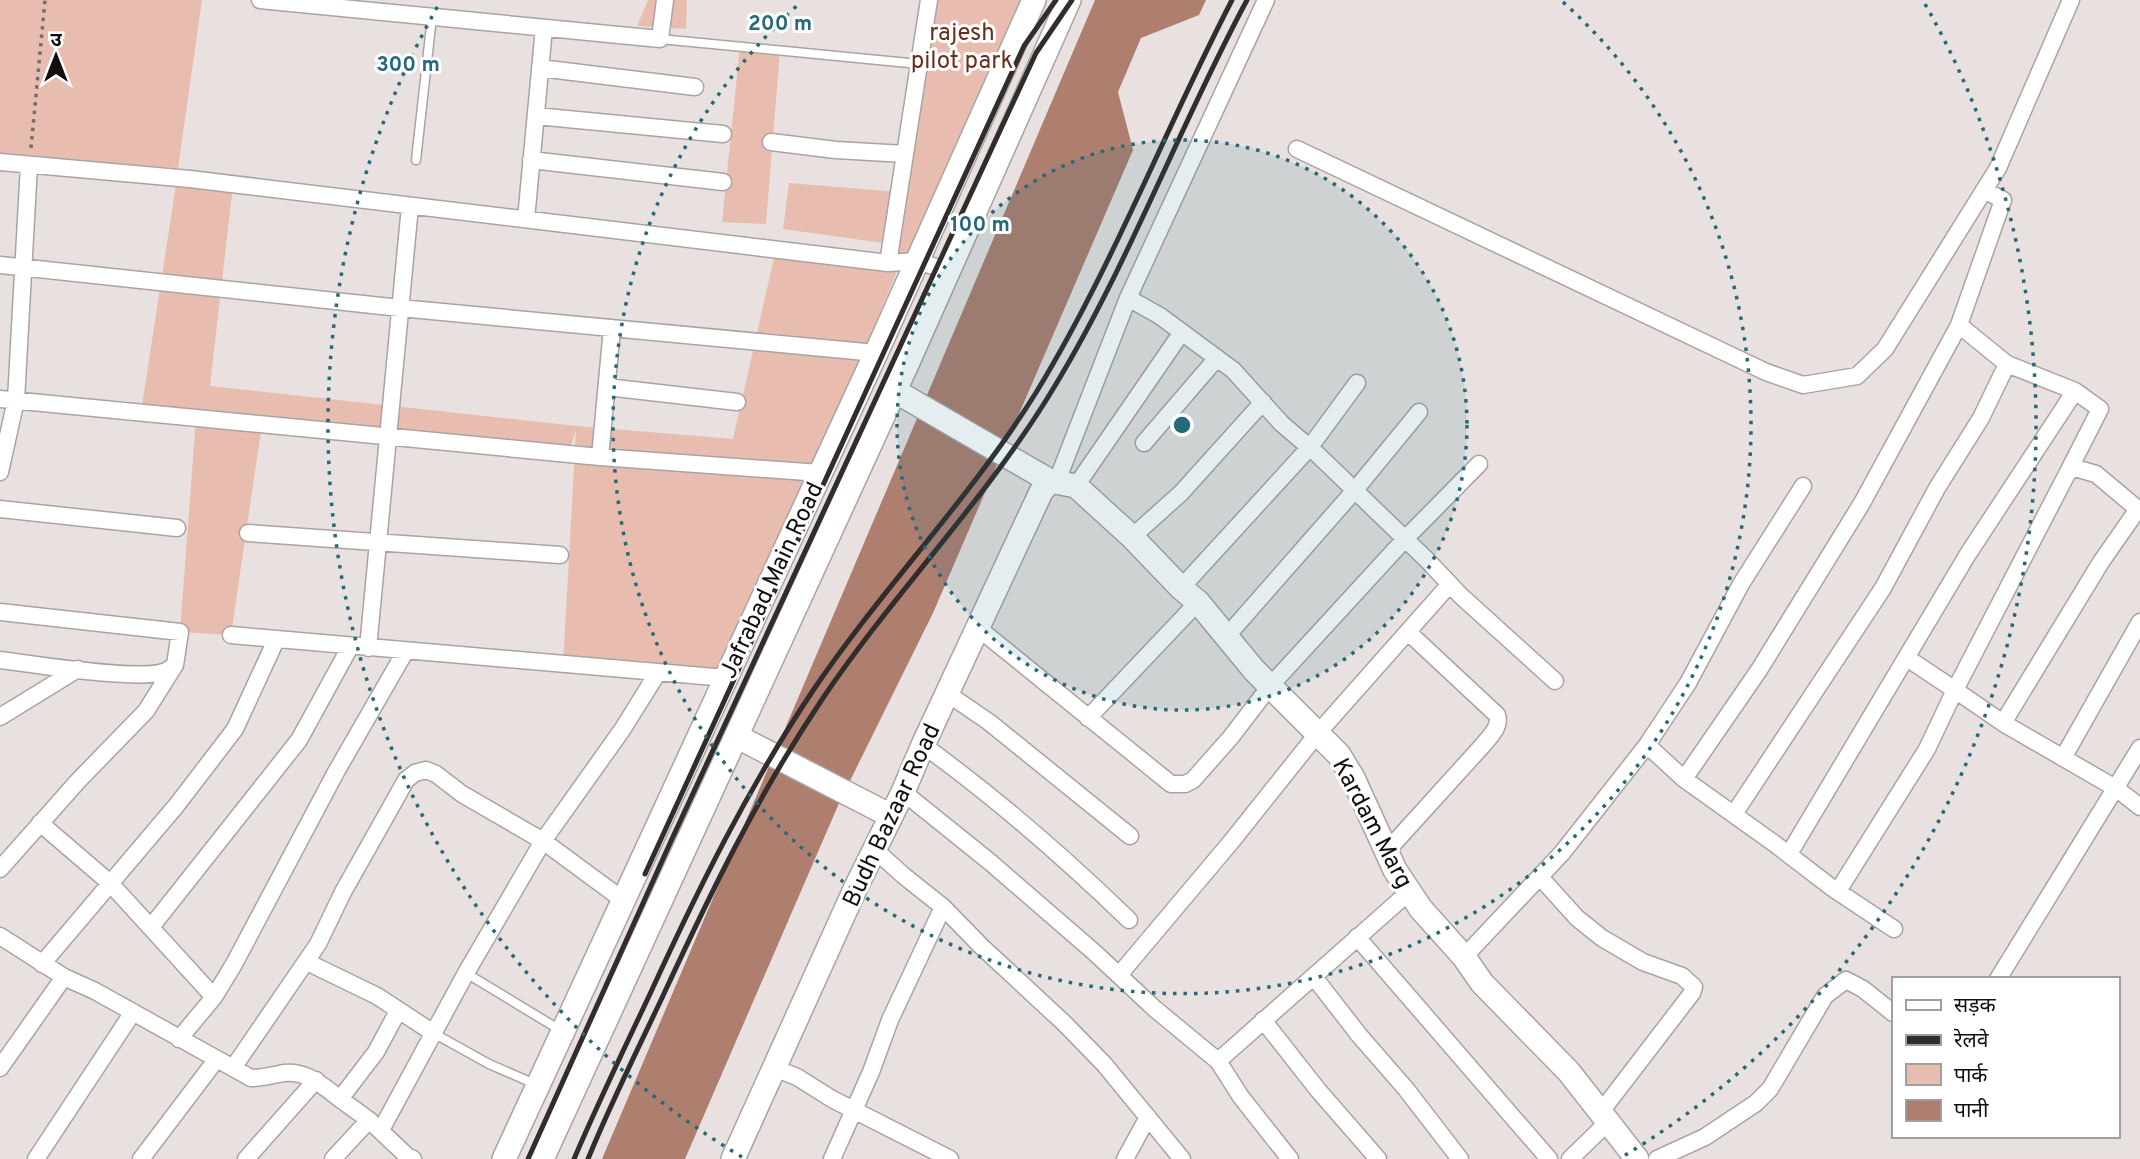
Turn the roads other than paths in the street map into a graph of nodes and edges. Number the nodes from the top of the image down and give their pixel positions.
1 (260, 0) edge
2 (434, 0) edge
3 (665, 0) edge
4 (929, 0) edge
5 (1034, 0) edge
6 (1069, 0) edge
7 (1266, 0) edge
8 (2071, 0) edge
9 (432, 17) junction
10 (544, 27) junction
11 (660, 39) junction
12 (919, 64) junction
13 (540, 68) junction
14 (695, 87) dead end
15 (536, 116) junction
16 (723, 134) dead end
17 (771, 142) dead end
18 (1297, 149) dead end
19 (905, 154) junction
20 (416, 160) dead end
21 (531, 160) junction
22 (0, 162) edge
23 (29, 165) junction
24 (723, 182) dead end
25 (1984, 190) junction
26 (410, 206) junction
27 (526, 219) junction
28 (917, 261) junction
29 (888, 263) junction
30 (0, 265) edge
31 (24, 266) junction
32 (948, 271) junction
33 (1128, 298) junction
34 (400, 307) junction
35 (1959, 325) junction
36 (612, 328) junction
37 (1182, 332) junction
38 (876, 353) junction
39 (1216, 358) junction
40 (2007, 364) junction
41 (1357, 383) dead end
42 (607, 387) junction
43 (895, 391) junction
44 (2075, 391) junction
45 (8, 400) edge
46 (737, 402) dead end
47 (1263, 402) junction
48 (1419, 412) dead end
49 (388, 436) junction
50 (1144, 443) dead end
51 (1310, 447) junction
52 (600, 457) junction
53 (1479, 464) dead end
54 (0, 472) edge
55 (2068, 472) junction
56 (820, 473) junction
57 (1061, 482) junction
58 (1803, 486) dead end
59 (1355, 490) junction
60 (0, 509) edge
61 (2139, 510) edge
62 (177, 528) dead end
63 (248, 533) dead end
64 (1132, 537) junction
65 (1405, 539) junction
66 (379, 541) junction
67 (560, 555) dead end
68 (1450, 584) junction
69 (1190, 595) junction
70 (0, 612) edge
71 (2140, 622) edge
72 (978, 628) junction
73 (1408, 632) junction
74 (231, 635) dead end
75 (1226, 637) junction
76 (276, 640) junction
77 (350, 647) junction
78 (368, 648) junction
79 (405, 652) junction
80 (1907, 658) junction
81 (0, 660) edge
82 (175, 665) junction
83 (78, 669) junction
84 (657, 674) junction
85 (726, 678) junction
86 (1555, 681) dead end
87 (1270, 686) junction
88 (1955, 690) junction
89 (948, 694) junction
90 (0, 717) edge
91 (1088, 718) junction
92 (2003, 723) junction
93 (1318, 733) junction
94 (736, 736) junction
95 (923, 745) junction
96 (1647, 745) junction
97 (2140, 748) edge
98 (2063, 758) junction
99 (1684, 779) junction
100 (2117, 789) junction
101 (903, 793) junction
102 (2140, 807) edge
103 (1734, 814) junction
104 (891, 816) junction
105 (40, 823) junction
106 (1130, 836) dead end
107 (543, 841) junction
108 (874, 849) junction
109 (1386, 852) junction
110 (1789, 854) junction
111 (0, 869) edge
112 (1540, 877) junction
113 (110, 883) junction
114 (1838, 891) junction
115 (1409, 892) junction
116 (623, 900) junction
117 (943, 907) junction
118 (1129, 920) dead end
119 (151, 928) junction
120 (1894, 929) dead end
121 (1357, 937) junction
122 (2, 942) edge
123 (1464, 957) junction
124 (307, 961) junction
125 (41, 964) junction
126 (466, 973) junction
127 (1119, 975) junction
128 (64, 977) junction
129 (1314, 977) junction
130 (1999, 977) edge
131 (214, 997) junction
132 (398, 1011) junction
133 (133, 1012) junction
134 (1892, 1012) edge
135 (1264, 1020) junction
136 (562, 1032) junction
137 (435, 1034) junction
138 (179, 1039) junction
139 (216, 1060) junction
140 (1218, 1061) junction
141 (0, 1068) edge
142 (233, 1068) junction
143 (774, 1068) junction
144 (316, 1080) junction
145 (538, 1085) junction
146 (340, 1099) junction
147 (854, 1110) junction
148 (1147, 1117) junction
149 (1603, 1118) junction
150 (375, 1125) junction
151 (409, 1158) edge
152 (36, 1159) edge
153 (141, 1159) edge
154 (246, 1159) edge
155 (333, 1159) edge
156 (504, 1159) edge
157 (542, 1159) edge
158 (733, 1159) edge
159 (832, 1159) edge
160 (950, 1159) edge
161 (1125, 1159) edge
162 (1182, 1159) edge
163 (1290, 1159) edge
164 (1378, 1159) edge
165 (1460, 1159) edge
166 (1549, 1159) edge
167 (1570, 1159) edge
168 (1637, 1159) edge
169 (1657, 1159) edge

1 - 9 street
2 - 9 street
3 - 11 street
4 - 12 street
5 - 28 main road, Jafrabad Main Road
6 - 32 main road, Jafrabad Main Road
7 - 33 street
8 - 25 street
9 - 10 street
9 - 20 lane
10 - 11 street
10 - 13 street
11 - 12 lane
12 - 19 street
13 - 14 street
13 - 15 street
15 - 16 street
15 - 21 street
17 - 19 street
18 - 25 street
19 - 29 street
21 - 24 street
21 - 27 street
22 - 23 street
23 - 26 street
23 - 31 street
25 - 35 street
26 - 27 street
26 - 34 street
27 - 29 street
28 - 29 street
28 - 32 street
28 - 38 main road, Jafrabad Main Road
30 - 31 street
31 - 34 street
31 - 45 street
32 - 43 main road, Jafrabad Main Road
33 - 37 street
33 - 57 street
34 - 36 street
34 - 49 street
35 - 40 street
35 - 99 street
36 - 38 street
36 - 42 street
37 - 39 street
37 - 57 street
38 - 56 main road, Jafrabad Main Road
39 - 47 street
39 - 50 street
40 - 44 street
40 - 103 street
41 - 51 street
42 - 46 street
42 - 52 street
43 - 57 main road, Kardam Marg
43 - 94 main road, Jafrabad Main Road
44 - 55 street
44 - 80 street
45 - 49 street
45 - 54 street
47 - 51 street
47 - 64 street
48 - 59 street
49 - 52 street
49 - 66 street
51 - 59 street
51 - 69 street
52 - 56 street
53 - 65 street
55 - 61 street
55 - 88 street
56 - 85 main road, Jafrabad Main Road
57 - 64 main road, Kardam Marg
57 - 72 main road, Budh Bazaar Road
58 - 96 street
59 - 65 street
59 - 75 street
60 - 62 street
61 - 92 street
63 - 66 street
64 - 69 main road, Kardam Marg
65 - 68 street
65 - 87 street
66 - 67 street
66 - 78 street
68 - 73 street
68 - 86 street
69 - 75 main road, Kardam Marg
69 - 91 street
70 - 82 street
71 - 98 street
72 - 89 main road, Budh Bazaar Road
72 - 91 street
73 - 93 street
73 - 109 street
74 - 76 street
75 - 87 main road, Kardam Marg
76 - 77 street
76 - 113 street
77 - 78 street
77 - 119 street
78 - 79 street
79 - 84 street
79 - 131 street
80 - 88 street
80 - 110 street
81 - 83 street
82 - 83 street
82 - 105 street
83 - 90 street
84 - 85 street
84 - 107 street
85 - 116 main road, Jafrabad Main Road
87 - 91 street
87 - 93 main road, Kardam Marg
88 - 92 street
88 - 114 street
89 - 95 main road, Budh Bazaar Road
89 - 106 street
92 - 98 street
93 - 109 main road, Kardam Marg
93 - 127 street
94 - 104 main road
94 - 157 main road, Jafrabad Main Road
95 - 101 main road, Budh Bazaar Road
95 - 118 street
96 - 99 street
96 - 112 street
97 - 100 street
98 - 100 street
99 - 103 street
100 - 102 street
100 - 130 street
101 - 104 main road, Budh Bazaar Road
101 - 127 street
103 - 110 street
104 - 108 main road, Budh Bazaar Road
105 - 111 street
105 - 113 street
107 - 116 street
107 - 124 street
107 - 126 street
108 - 117 street
108 - 143 main road, Budh Bazaar Road
109 - 115 main road, Kardam Marg
110 - 114 street
112 - 123 street
112 - 149 street
113 - 119 street
113 - 125 street
114 - 120 street
115 - 121 street
115 - 123 main road, Kardam Marg
116 - 136 main road, Jafrabad Main Road
117 - 147 street
117 - 148 street
119 - 131 street
121 - 129 street
121 - 166 street
122 - 125 street
123 - 149 main road, Kardam Marg
124 - 132 street
124 - 142 street
125 - 128 street
126 - 136 lane
126 - 137 street
127 - 140 street
128 - 133 street
128 - 141 street
129 - 135 street
129 - 165 street
131 - 138 street
132 - 137 street
132 - 146 street
133 - 138 street
133 - 152 street
134 - 169 street
135 - 140 street
135 - 164 street
136 - 145 main road, Jafrabad Main Road
137 - 145 lane
137 - 150 street
138 - 139 street
139 - 142 street
139 - 153 street
140 - 163 street
142 - 144 street
143 - 147 street
143 - 158 main road, Budh Bazaar Road
144 - 146 street
144 - 154 street
145 - 156 main road, Jafrabad Main Road
146 - 150 street
147 - 159 street
147 - 160 street
148 - 161 street
148 - 162 street
149 - 167 street
149 - 168 main road, Kardam Marg
150 - 151 street
150 - 155 street

